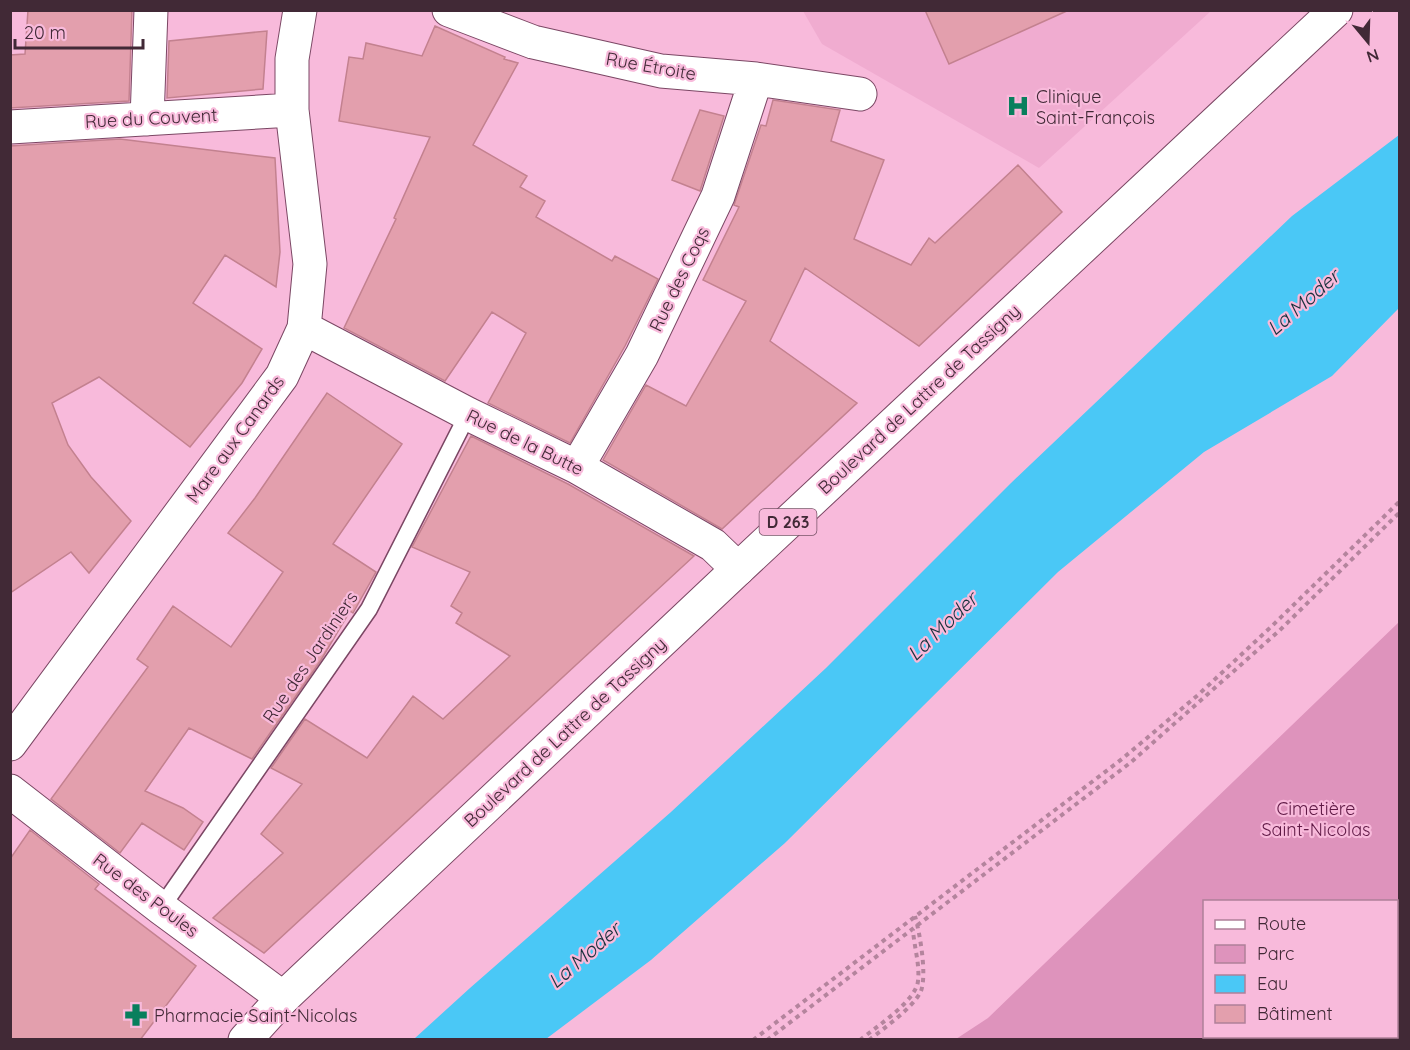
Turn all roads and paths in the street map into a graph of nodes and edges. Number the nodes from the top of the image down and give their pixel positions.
1 (151, 10) edge
2 (300, 10) edge
3 (449, 10) edge
4 (1336, 10) edge
5 (756, 80) junction
6 (860, 94) dead end
7 (292, 110) junction
8 (147, 119) junction
9 (10, 127) edge
10 (304, 328) junction
11 (468, 414) junction
12 (577, 467) junction
13 (1400, 501) edge
14 (1400, 512) edge
15 (738, 569) junction
16 (10, 744) edge
17 (10, 791) edge
18 (161, 908) junction
19 (915, 916) junction
20 (918, 925) junction
21 (912, 929) junction
22 (283, 998) junction
23 (244, 1040) edge
24 (753, 1040) edge
25 (767, 1040) edge
26 (860, 1040) edge
27 (869, 1040) edge

1 - 8 street
2 - 7 street, Mare aux Canards
3 - 5 street, Rue Étroite
4 - 15 street, Boulevard de Lattre de Tassigny / D 263
5 - 6 street, Rue Étroite
5 - 12 street, Rue des Coqs
7 - 8 street, Rue du Couvent
7 - 10 street, Mare aux Canards
8 - 9 street, Rue du Couvent
10 - 11 street, Rue de la Butte
10 - 16 street, Mare aux Canards
11 - 12 street, Rue de la Butte
11 - 18 lane, Rue des Jardiniers
12 - 15 street, Rue de la Butte
13 - 19 path
14 - 20 path
15 - 22 street, Boulevard de Lattre de Tassigny / D 263
17 - 18 street, Rue des Poules
18 - 22 street, Rue des Poules
19 - 20 path
19 - 24 path
20 - 21 path
20 - 27 path
21 - 25 path
21 - 26 path
22 - 23 street, Boulevard de Lattre de Tassigny / D 263

